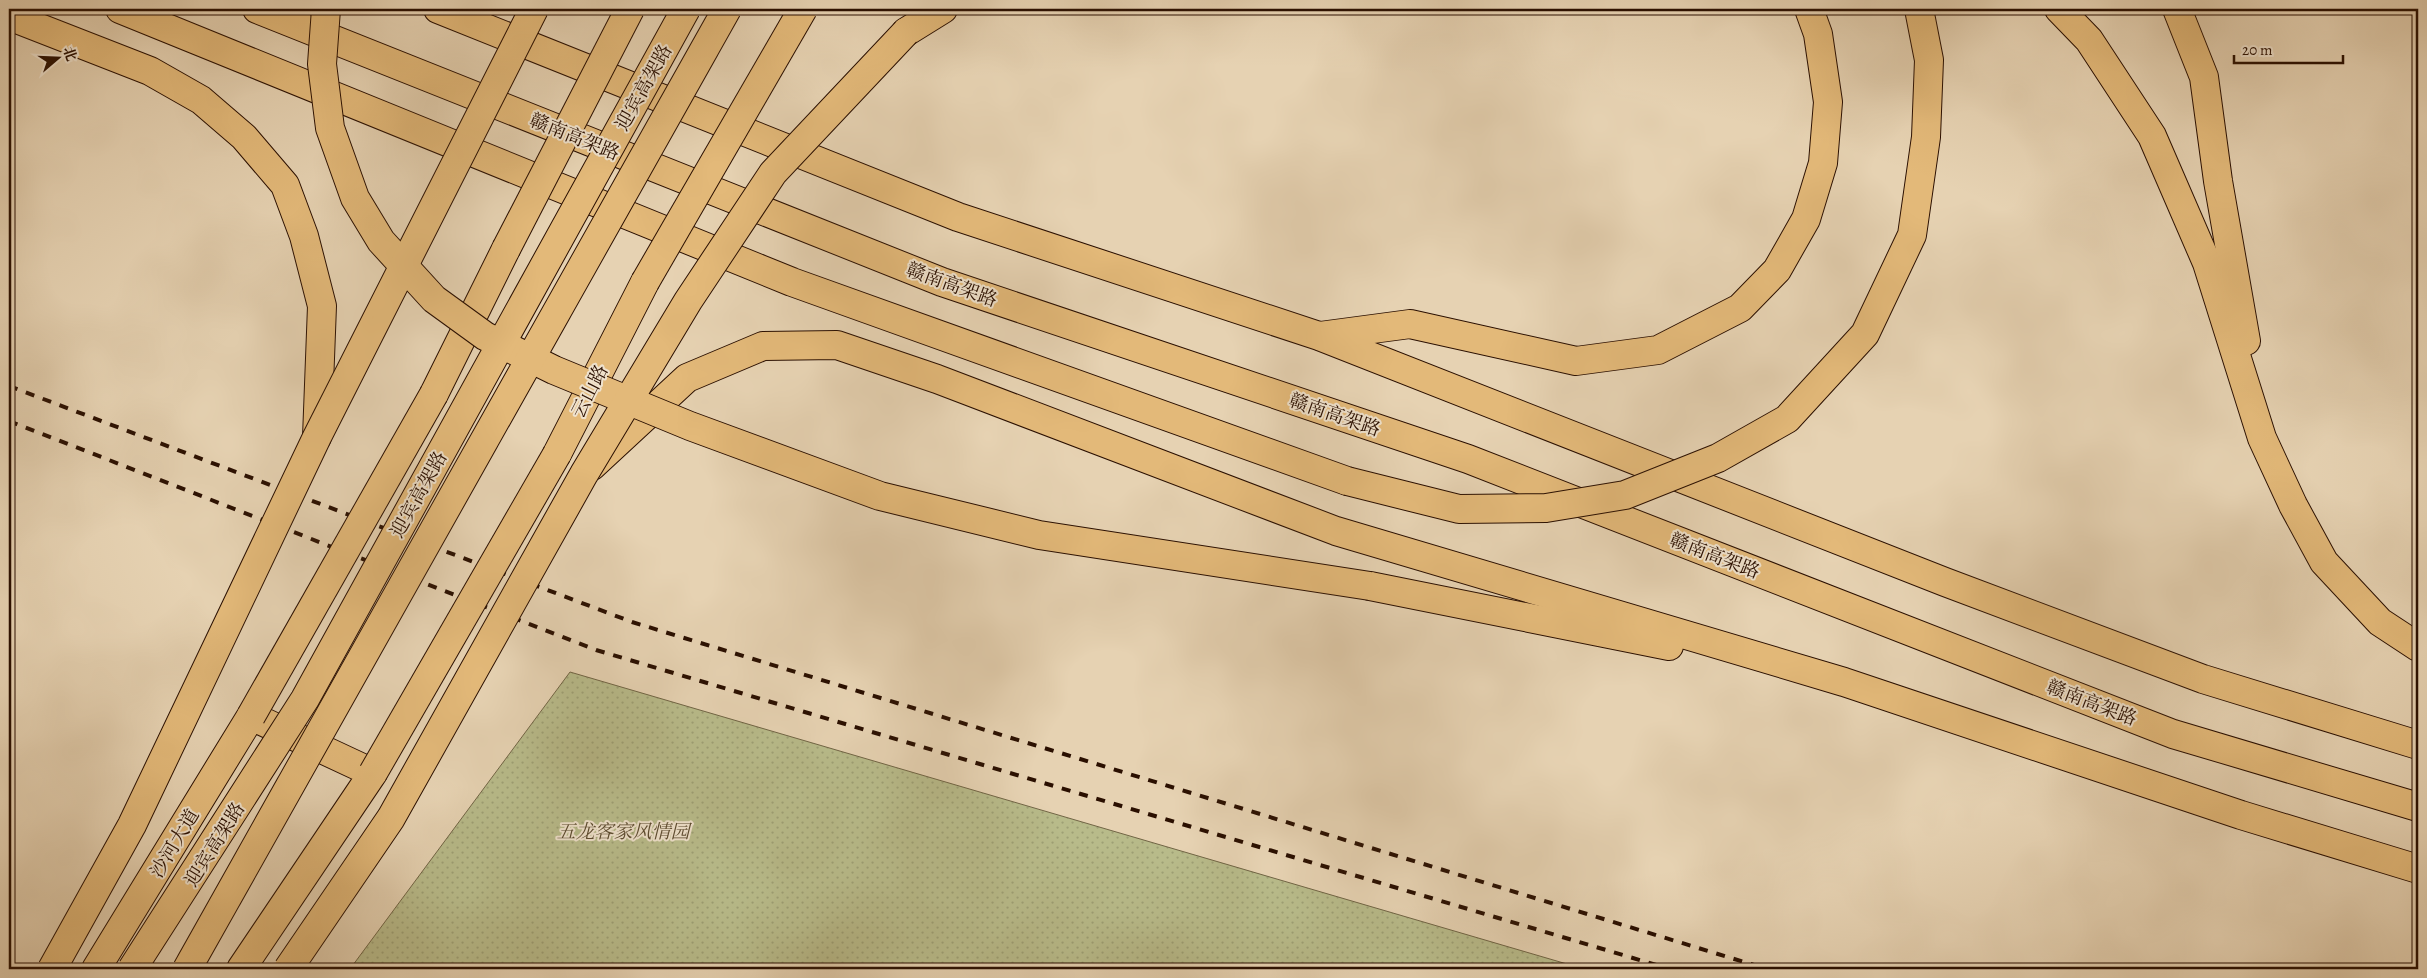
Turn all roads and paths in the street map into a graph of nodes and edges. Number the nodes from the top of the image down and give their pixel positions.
1 (120, 9) edge
2 (256, 9) edge
3 (326, 9) edge
4 (438, 9) edge
5 (534, 9) edge
6 (686, 9) edge
7 (727, 9) edge
8 (803, 9) edge
9 (943, 9) edge
10 (1809, 9) edge
11 (1919, 9) edge
12 (2059, 9) edge
13 (2177, 9) edge
14 (624, 10) edge
15 (9, 16) edge
16 (1319, 336) junction
17 (317, 437) junction
18 (2262, 438) junction
19 (584, 474) junction
20 (2418, 647) edge
21 (1844, 682) junction
22 (251, 716) junction
23 (2418, 745) edge
24 (373, 773) junction
25 (2418, 808) edge
26 (2418, 869) edge
27 (52, 969) edge
28 (96, 969) edge
29 (132, 969) edge
30 (187, 969) edge
31 (241, 969) edge
32 (288, 969) edge

1 - 11 main road, bridge
2 - 25 main road, 赣南高架路
3 - 21 main road, bridge
4 - 16 main road
5 - 17 main road, bridge
6 - 29 main road, 迎宾高架路, bridge
7 - 30 main road, 迎宾高架路, bridge
8 - 24 main road, 云山路, bridge
9 - 19 main road, bridge
10 - 16 main road
12 - 18 main road
13 - 18 main road
14 - 22 main road, 沙河大道, bridge
15 - 17 main road
16 - 23 main road
17 - 27 main road, bridge
18 - 20 main road
19 - 21 main road, bridge
19 - 32 main road, bridge
21 - 26 main road
22 - 24 main road
22 - 28 main road, 沙河大道
24 - 31 main road

